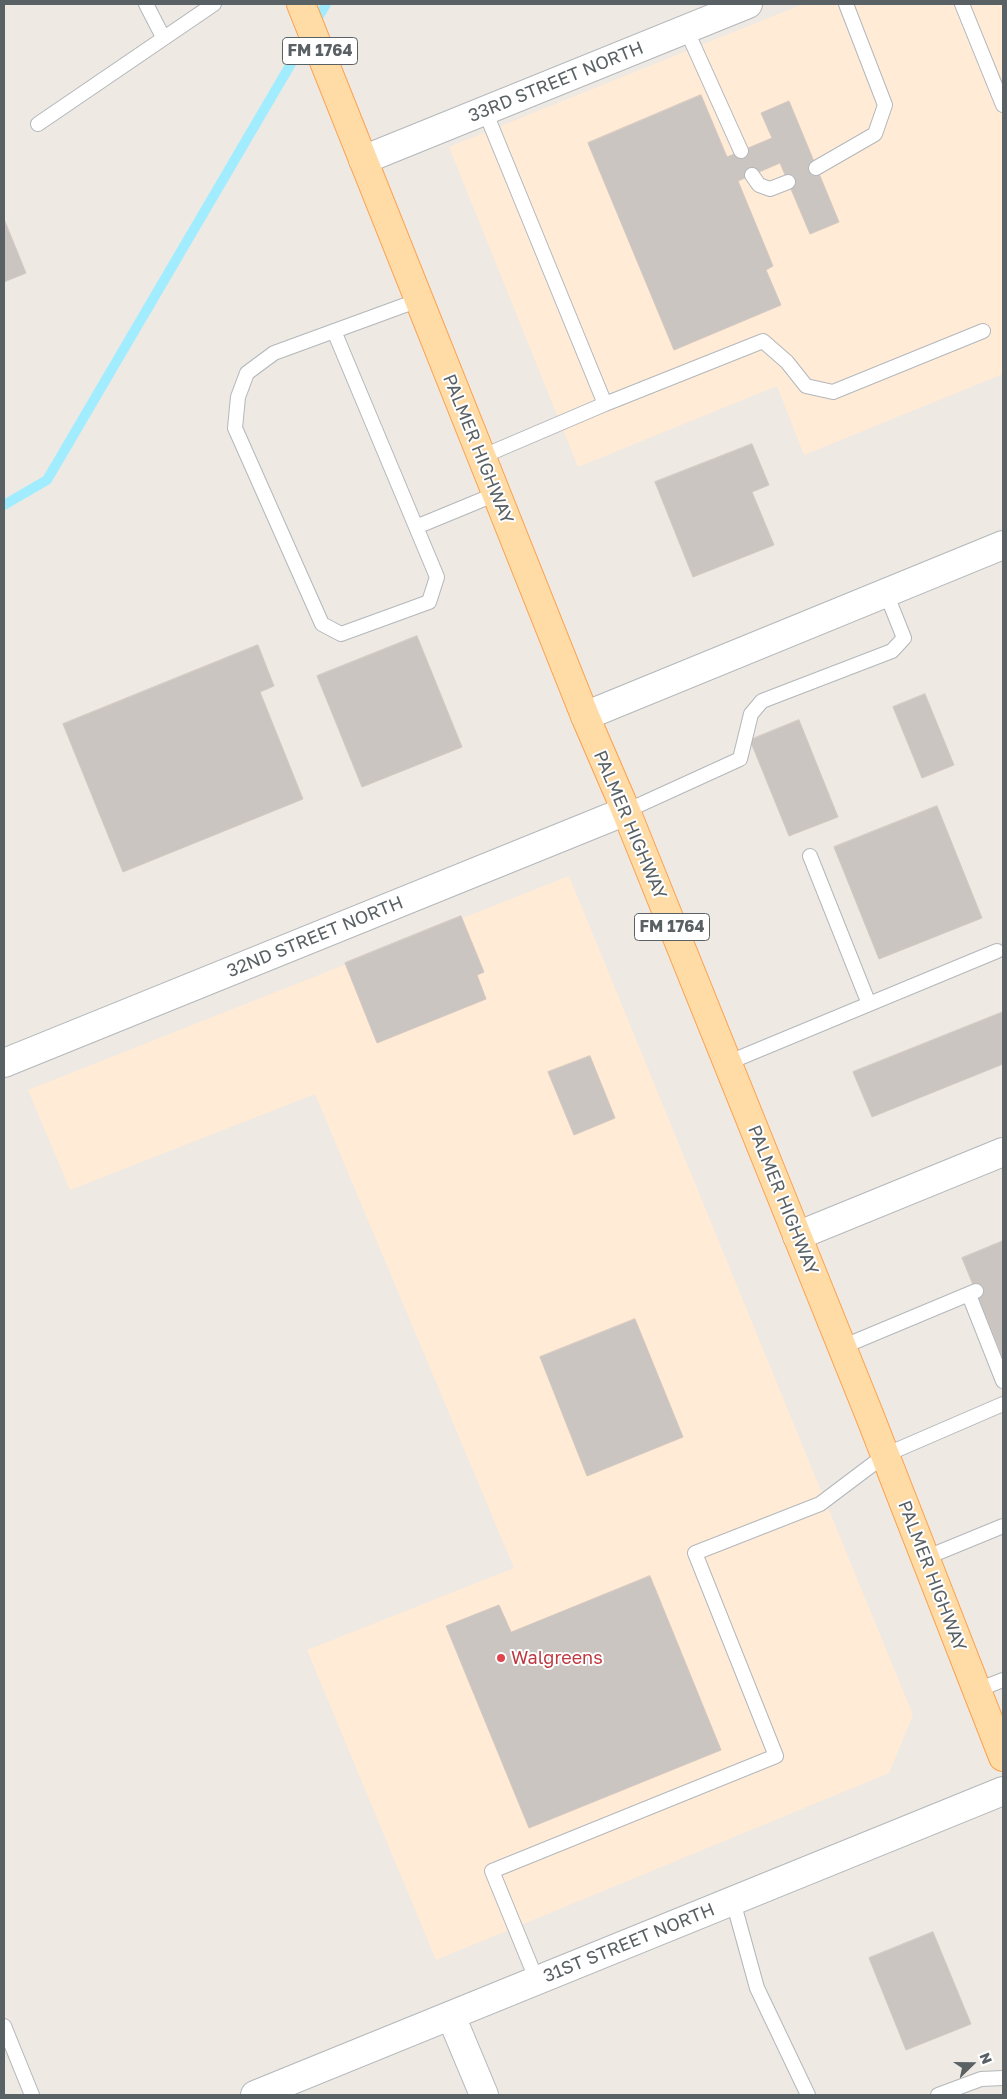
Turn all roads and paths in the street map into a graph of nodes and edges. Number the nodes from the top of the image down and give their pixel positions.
1 (146, 4) edge
2 (214, 4) edge
3 (301, 4) edge
4 (748, 4) edge
5 (846, 4) edge
6 (962, 4) edge
7 (686, 29) junction
8 (163, 37) junction
9 (1003, 105) edge
10 (484, 111) junction
11 (38, 124) dead end
12 (741, 151) dead end
13 (363, 160) junction
14 (816, 168) dead end
15 (752, 175) dead end
16 (788, 182) dead end
17 (419, 300) junction
18 (334, 331) junction
19 (984, 331) dead end
20 (605, 404) junction
21 (481, 457) junction
22 (496, 494) junction
23 (416, 527) junction
24 (1003, 545) edge
25 (886, 593) junction
26 (584, 716) junction
27 (626, 811) junction
28 (810, 856) dead end
29 (997, 951) dead end
30 (869, 1004) junction
31 (4, 1063) edge
32 (727, 1063) junction
33 (1003, 1152) edge
34 (797, 1236) junction
35 (842, 1347) junction
36 (1003, 1381) edge
37 (1003, 1404) edge
38 (885, 1455) junction
39 (1003, 1526) edge
40 (925, 1558) junction
41 (1003, 1680) edge
42 (977, 1690) junction
43 (1003, 1757) edge
44 (1003, 1791) edge
45 (733, 1901) junction
46 (537, 1981) junction
47 (451, 2016) junction
48 (4, 2026) edge
49 (1003, 2078) edge
50 (32, 2095) edge
51 (255, 2095) edge
52 (484, 2095) edge
53 (808, 2095) edge
54 (938, 2095) edge

1 - 8 lane
2 - 8 lane
3 - 13 main road, PALMER HIGHWAY / FM 1764
4 - 7 street, 33RD STREET NORTH
5 - 14 lane
6 - 9 lane
7 - 10 street, 33RD STREET NORTH
7 - 12 lane
8 - 11 lane
10 - 13 street, 33RD STREET NORTH
10 - 20 lane
13 - 17 main road, PALMER HIGHWAY / FM 1764
15 - 16 lane
17 - 18 lane
17 - 21 main road, PALMER HIGHWAY / FM 1764
18 - 23 lane
18 - 23 lane
19 - 20 lane
20 - 21 lane
21 - 22 main road, PALMER HIGHWAY / FM 1764
22 - 23 lane
22 - 26 main road, PALMER HIGHWAY / FM 1764
24 - 25 street
25 - 26 street
25 - 27 lane
26 - 27 main road, PALMER HIGHWAY / FM 1764
27 - 31 street, 32ND STREET NORTH
27 - 32 main road, PALMER HIGHWAY / FM 1764
28 - 30 lane
29 - 30 lane
30 - 32 lane
32 - 34 main road, PALMER HIGHWAY / FM 1764
33 - 34 street
34 - 35 main road, PALMER HIGHWAY / FM 1764
35 - 36 lane
35 - 38 main road, PALMER HIGHWAY / FM 1764
37 - 38 lane
38 - 40 main road, PALMER HIGHWAY / FM 1764
38 - 46 lane
39 - 40 lane
40 - 42 main road, PALMER HIGHWAY / FM 1764
41 - 42 lane
42 - 43 main road, PALMER HIGHWAY / FM 1764
44 - 45 street, 31ST STREET NORTH
45 - 46 street, 31ST STREET NORTH
45 - 53 lane
46 - 47 street, 31ST STREET NORTH
47 - 51 street, 31ST STREET NORTH
47 - 52 street
48 - 50 lane
49 - 54 lane

